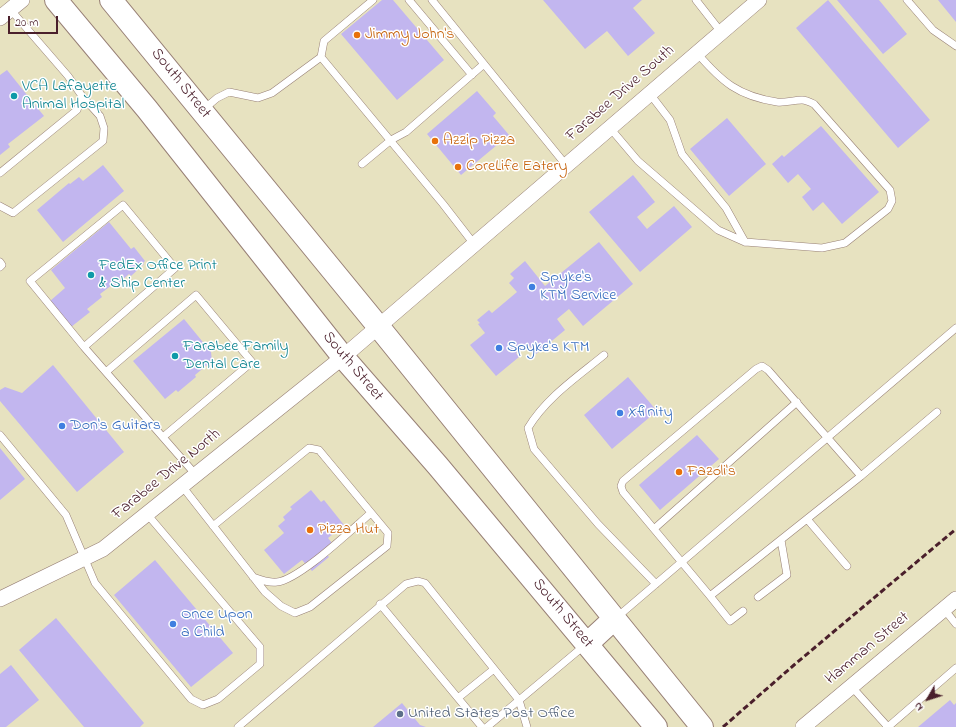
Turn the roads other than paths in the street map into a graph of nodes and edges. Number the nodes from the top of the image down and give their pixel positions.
1 (56, 0) edge
2 (111, 0) edge
3 (373, 0) edge
4 (409, 0) edge
5 (432, 0) edge
6 (696, 0) edge
7 (759, 0) edge
8 (907, 0) edge
9 (11, 9) edge
10 (721, 32) junction
11 (956, 46) edge
12 (697, 53) junction
13 (321, 57) junction
14 (484, 64) junction
15 (472, 75) junction
16 (650, 94) junction
17 (82, 96) junction
18 (202, 111) junction
19 (610, 128) junction
20 (391, 140) junction
21 (362, 164) dead end
22 (566, 165) junction
23 (0, 173) edge
24 (0, 206) edge
25 (745, 242) junction
26 (474, 244) junction
27 (0, 262) edge
28 (0, 266) edge
29 (378, 326) junction
30 (956, 328) edge
31 (84, 347) junction
32 (604, 355) dead end
33 (343, 357) junction
34 (106, 372) junction
35 (797, 402) junction
36 (937, 412) dead end
37 (0, 435) edge
38 (163, 437) junction
39 (828, 437) junction
40 (196, 475) junction
41 (861, 476) junction
42 (182, 486) junction
43 (371, 513) junction
44 (148, 514) junction
45 (807, 519) junction
46 (213, 526) junction
47 (655, 528) junction
48 (781, 540) junction
49 (84, 559) junction
50 (683, 561) junction
51 (846, 566) dead end
52 (253, 577) junction
53 (656, 584) junction
54 (710, 596) junction
55 (758, 597) dead end
56 (0, 599) edge
57 (956, 599) edge
58 (380, 604) junction
59 (944, 609) junction
60 (743, 611) dead end
61 (614, 619) junction
62 (956, 624) edge
63 (587, 644) junction
64 (956, 668) edge
65 (494, 669) junction
66 (851, 686) junction
67 (458, 698) junction
68 (519, 700) junction
69 (238, 727) edge
70 (482, 727) edge
71 (487, 727) edge
72 (527, 727) edge
73 (656, 727) edge
74 (702, 727) edge
75 (803, 727) edge
76 (888, 727) edge

1 - 33 main road, South Street
2 - 18 main road, South Street
3 - 13 lane
4 - 15 lane
5 - 14 lane
6 - 10 lane
7 - 10 street, Farabee Drive South
8 - 11 lane
9 - 17 lane
10 - 12 street, Farabee Drive South
12 - 16 street, Farabee Drive South
12 - 25 lane
13 - 18 lane
13 - 20 lane
14 - 15 lane
14 - 22 lane
15 - 20 lane
16 - 19 street, Farabee Drive South
16 - 25 lane
17 - 23 lane
17 - 24 lane
18 - 29 main road, South Street
19 - 22 street, Farabee Drive South
19 - 25 lane
20 - 21 lane
20 - 26 lane
22 - 26 street, Farabee Drive South
26 - 29 street, Farabee Drive South
27 - 28 lane
29 - 33 street, Farabee Drive South
29 - 61 main road, South Street
30 - 39 lane
31 - 31 lane
31 - 34 lane
32 - 53 lane
33 - 40 street, Farabee Drive North
33 - 63 main road, South Street
34 - 38 lane
34 - 38 lane
35 - 39 lane
35 - 47 lane
35 - 47 lane
36 - 41 lane
37 - 49 lane
38 - 40 lane
39 - 41 lane
39 - 50 lane
40 - 42 street, Farabee Drive North
41 - 45 lane
42 - 44 street, Farabee Drive North
42 - 46 lane
43 - 46 lane
43 - 52 lane
43 - 52 lane
44 - 49 street, Farabee Drive North
44 - 49 lane
45 - 48 lane
45 - 51 lane
46 - 52 lane
47 - 50 lane
48 - 54 lane
48 - 55 lane
49 - 56 street, Farabee Drive North
50 - 53 lane
50 - 54 lane
53 - 61 lane
54 - 60 lane
57 - 59 street, Hamman Street
58 - 65 lane
58 - 67 lane
58 - 69 lane
59 - 62 lane
59 - 66 street, Hamman Street
61 - 63 main road
61 - 74 main road, South Street
63 - 68 lane
63 - 73 main road, South Street
64 - 76 lane
65 - 67 lane
65 - 68 lane
66 - 75 street, Hamman Street
66 - 76 lane
67 - 70 lane
68 - 71 lane
68 - 72 lane

